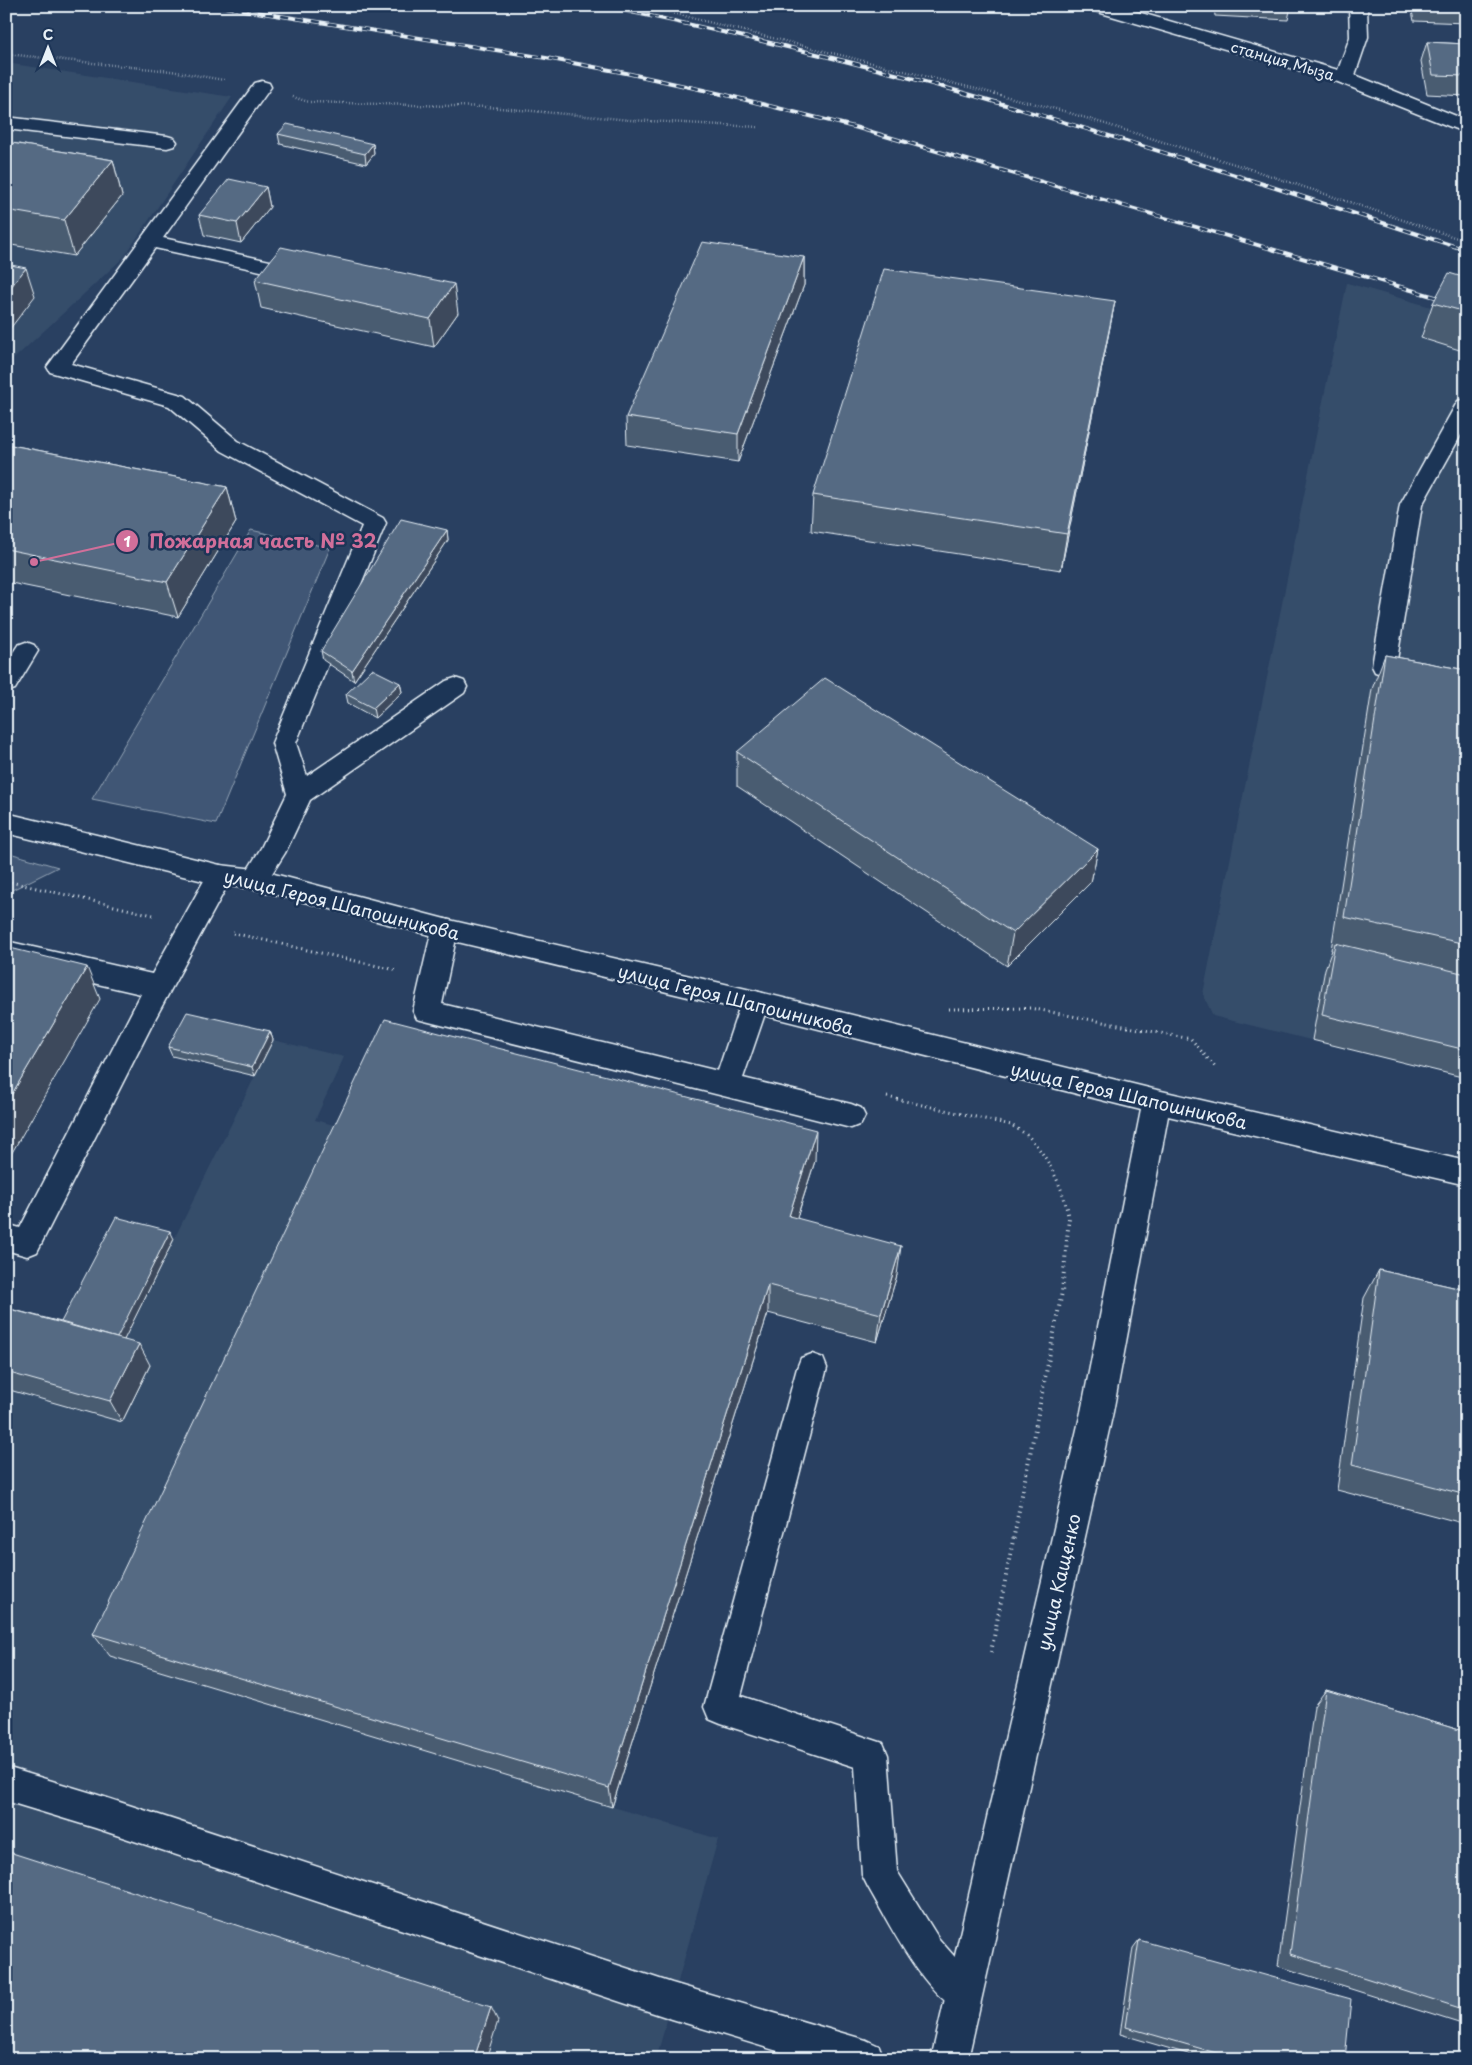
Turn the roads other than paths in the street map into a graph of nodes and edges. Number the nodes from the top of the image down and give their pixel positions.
1 (1096, 6) edge
2 (1358, 6) edge
3 (1345, 78) junction
4 (262, 87) road end
5 (6, 123) edge
6 (1466, 126) edge
7 (167, 142) dead end
8 (150, 242) junction
9 (320, 278) edge
10 (1466, 406) edge
11 (26, 652) dead end
12 (1466, 682) edge
13 (6, 683) edge
14 (455, 687) dead end
15 (300, 794) junction
16 (6, 823) edge
17 (220, 875) junction
18 (254, 879) junction
19 (445, 929) junction
20 (6, 952) edge
21 (159, 987) junction
22 (755, 1002) junction
23 (727, 1085) junction
24 (1157, 1102) junction
25 (851, 1116) road end
26 (1466, 1173) edge
27 (6, 1237) edge
28 (812, 1368) dead end
29 (6, 1784) edge
30 (963, 1994) junction
31 (866, 2059) edge
32 (948, 2059) edge

1 - 3 street, станция Мыза
2 - 3 street
3 - 6 street, станция Мыза
4 - 8 street
5 - 7 street
8 - 9 street
8 - 15 street
10 - 12 street
11 - 13 street
14 - 15 street
15 - 18 street
16 - 17 street, улица Героя Шапошникова
17 - 18 street, улица Героя Шапошникова
17 - 21 street
18 - 19 street, улица Героя Шапошникова
19 - 22 street, улица Героя Шапошникова
19 - 23 street
20 - 21 street
21 - 27 street
22 - 23 street
22 - 24 street, улица Героя Шапошникова
23 - 25 street
24 - 26 street, улица Героя Шапошникова
24 - 30 street, улица Кащенко
28 - 30 street
29 - 31 street
30 - 32 street, улица Кащенко

